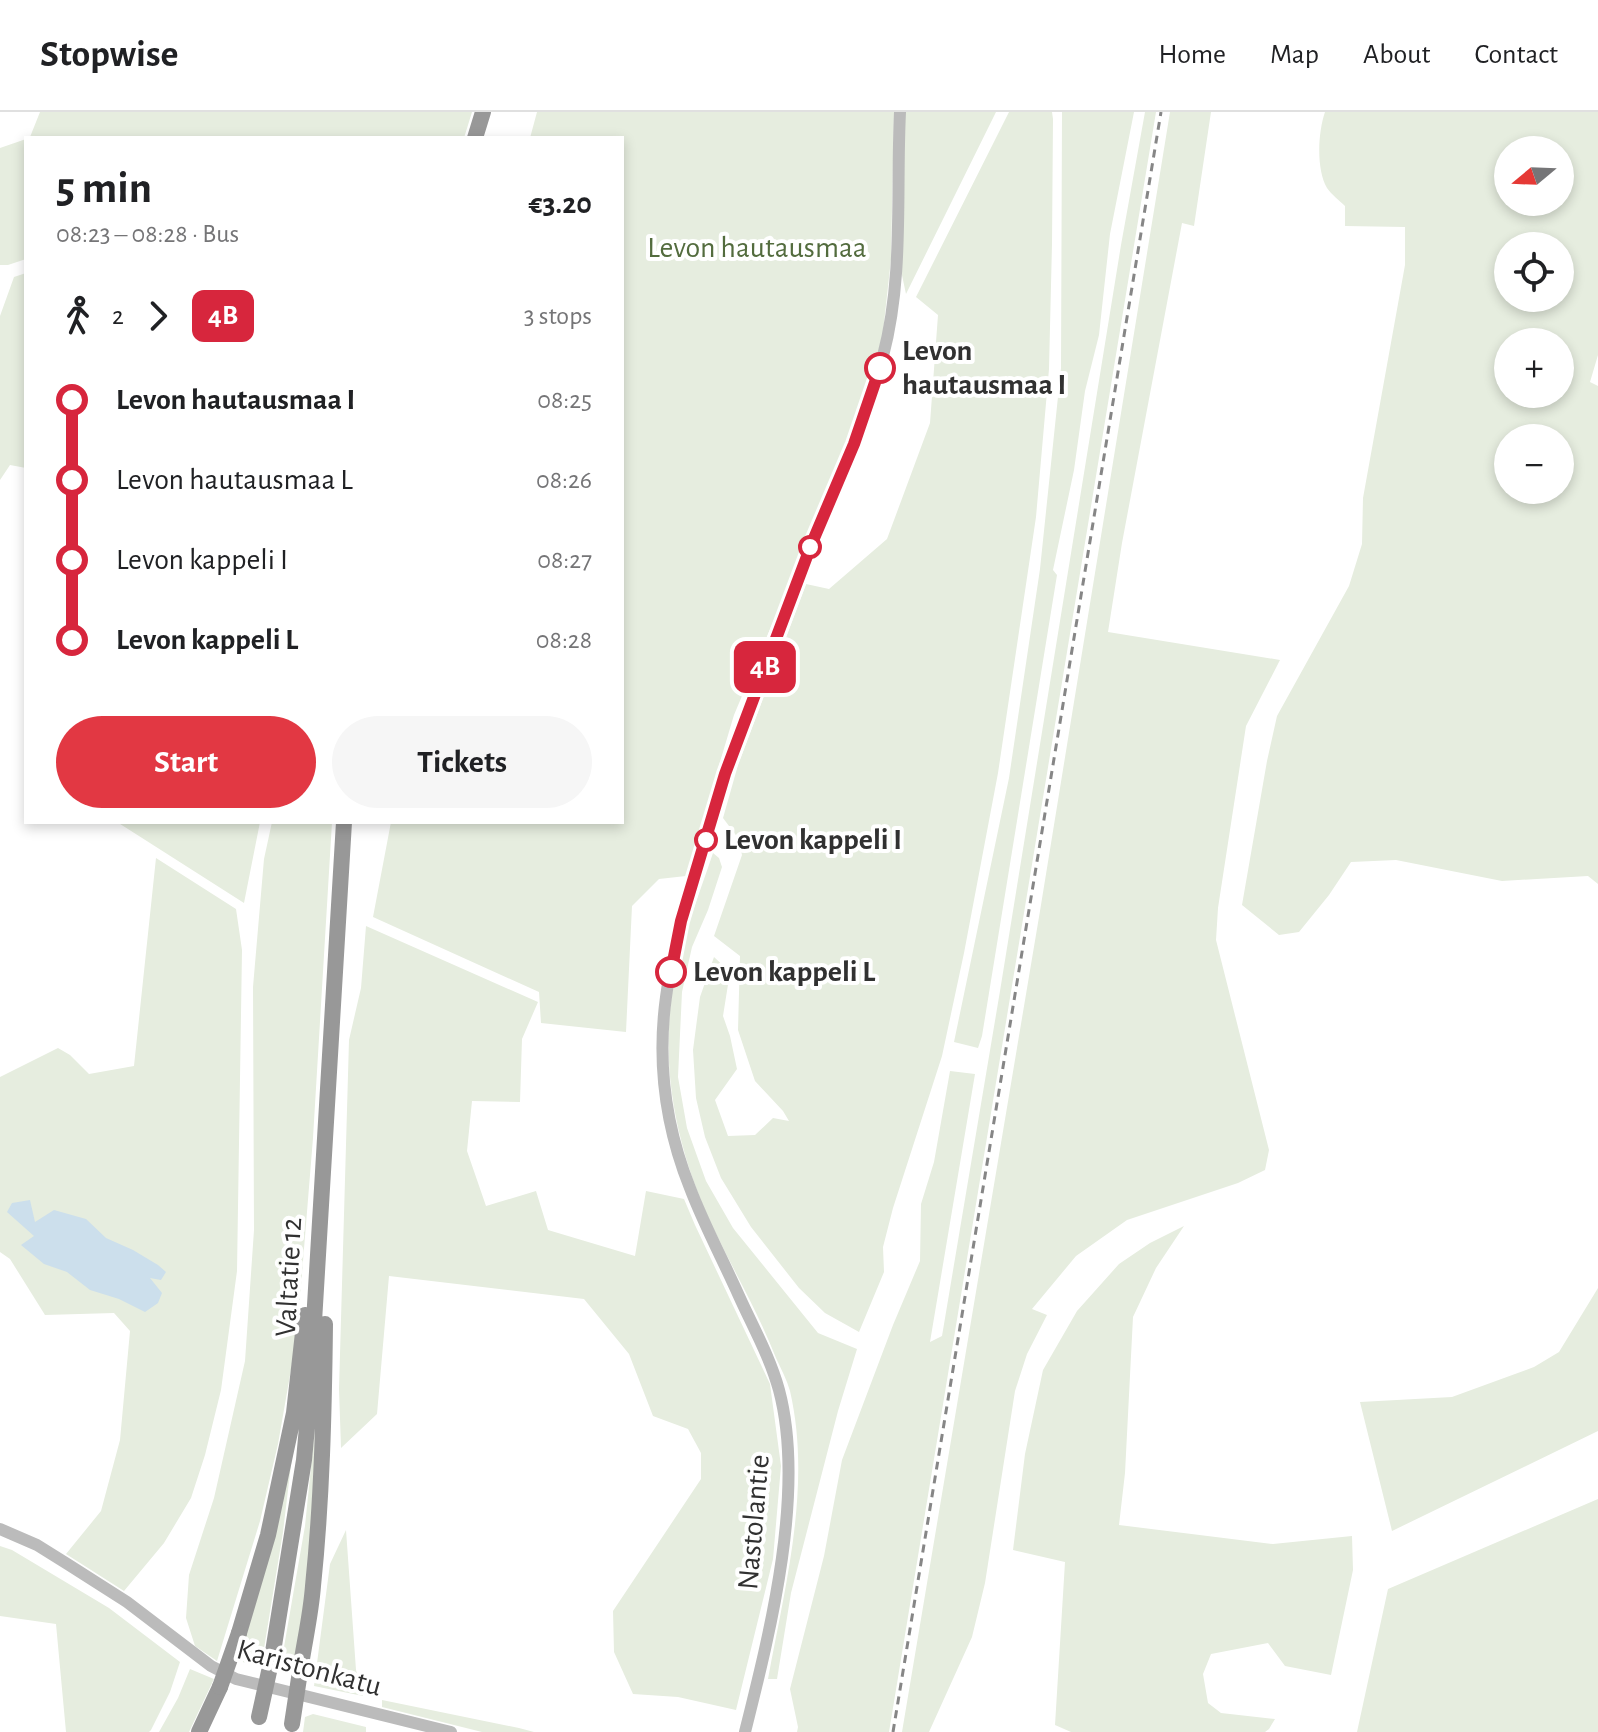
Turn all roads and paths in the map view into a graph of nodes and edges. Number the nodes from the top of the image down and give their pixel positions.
1 (483, 112) edge
2 (900, 112) edge
3 (476, 136) edge
4 (344, 824) edge
5 (328, 1106) junction
6 (0, 1529) edge
7 (220, 1687) junction
8 (258, 1724) edge
9 (291, 1728) edge
10 (199, 1732) edge
11 (209, 1732) edge
12 (451, 1732) edge
13 (745, 1732) edge

1 - 3 highway
2 - 13 main road, Nastolantie
4 - 5 highway, Valtatie 12
5 - 7 highway, bridge
5 - 8 highway, Valtatie 12, bridge
5 - 9 highway, bridge
6 - 12 main road, Karistonkatu
7 - 10 highway
7 - 11 highway

